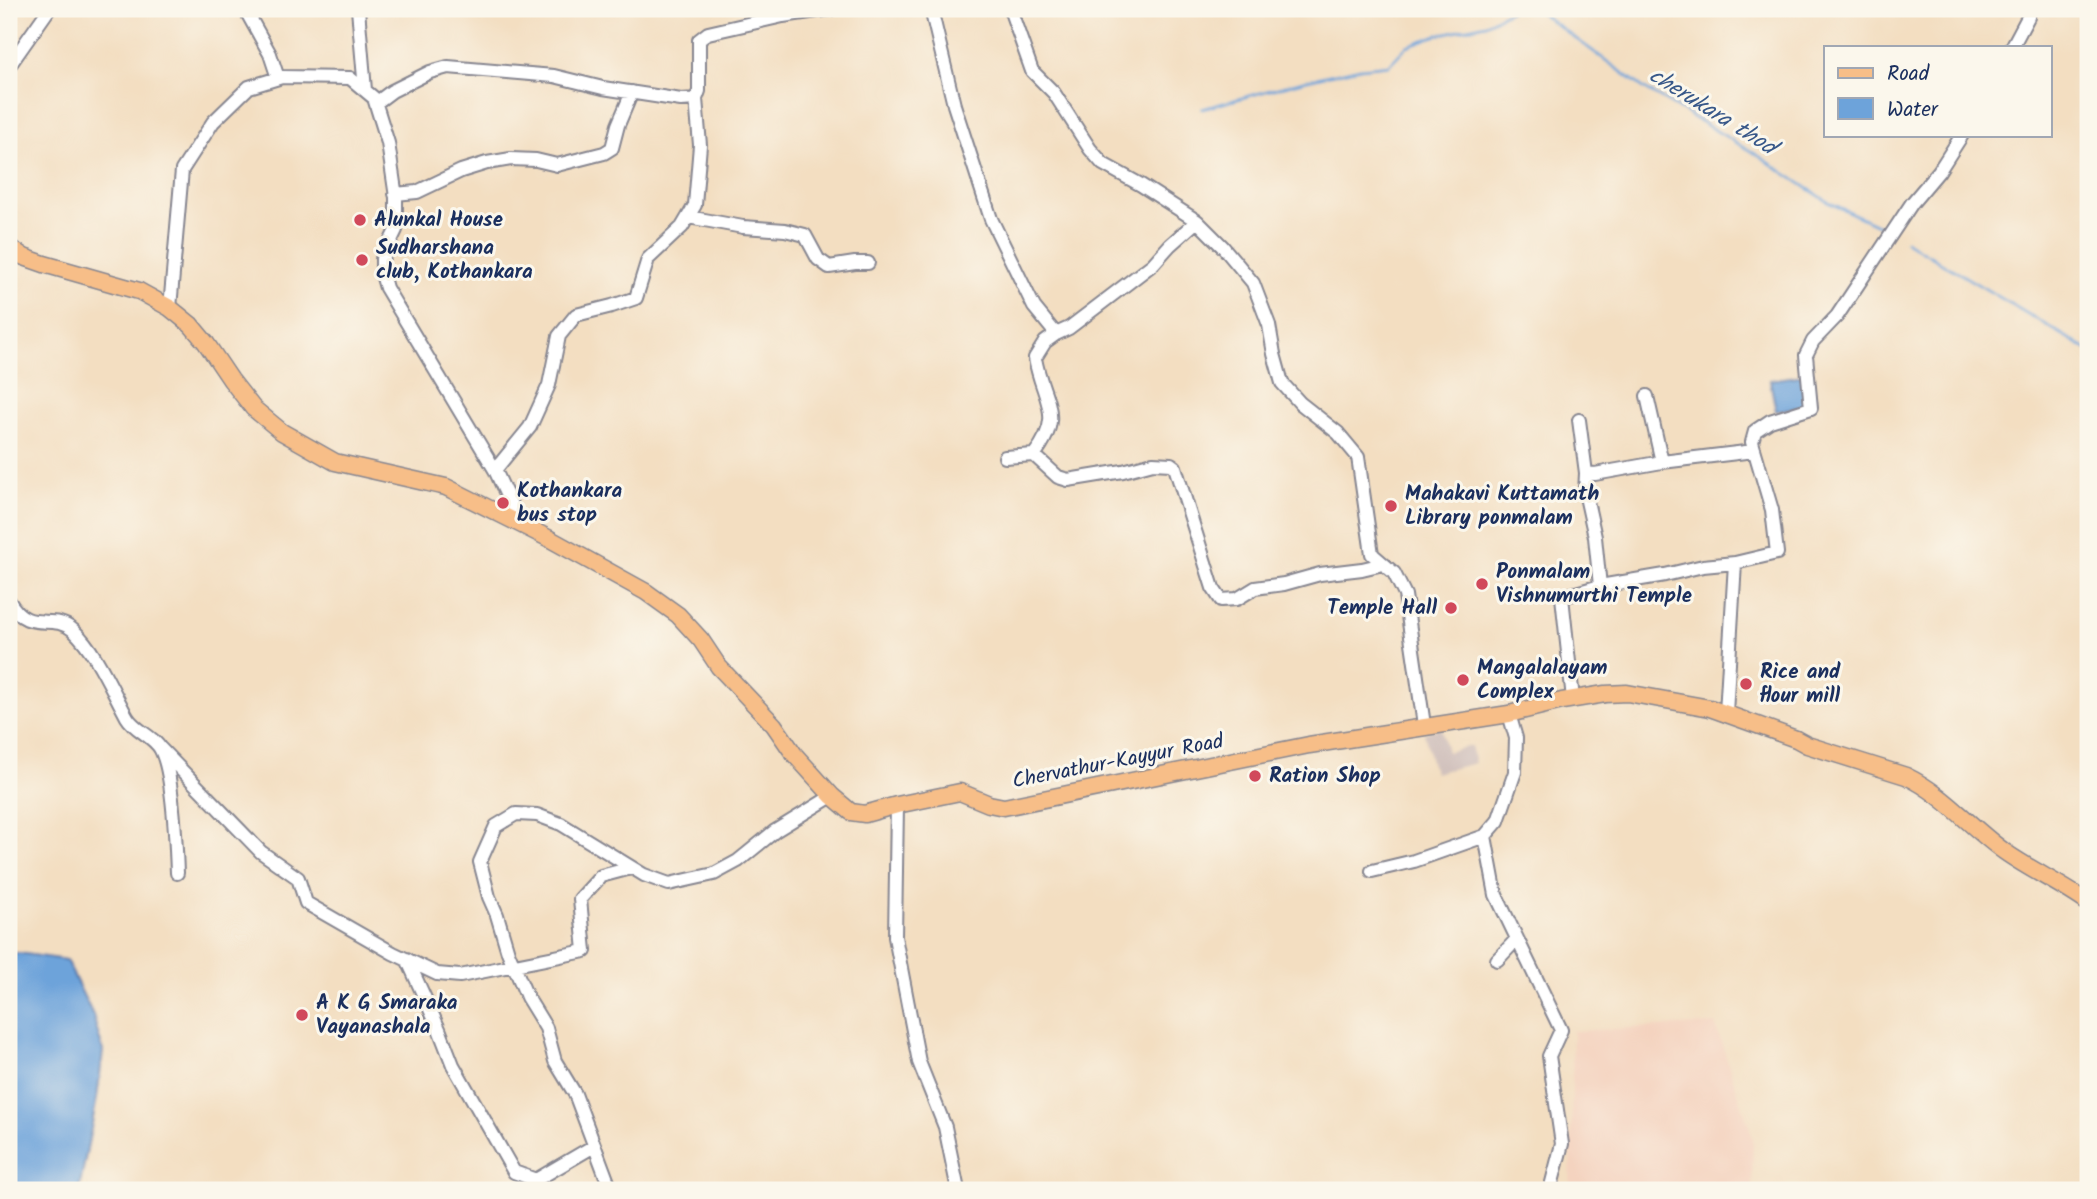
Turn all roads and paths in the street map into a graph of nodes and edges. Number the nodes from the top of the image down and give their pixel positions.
1 (49, 9) edge
2 (245, 9) edge
3 (358, 9) edge
4 (831, 9) edge
5 (931, 9) edge
6 (1010, 9) edge
7 (2029, 9) edge
8 (2013, 46) edge
9 (9, 66) edge
10 (278, 78) junction
11 (365, 90) junction
12 (632, 92) junction
13 (696, 99) junction
14 (376, 103) junction
15 (1961, 136) edge
16 (395, 194) junction
17 (688, 217) junction
18 (1197, 221) junction
19 (9, 247) edge
20 (868, 263) dead end
21 (170, 308) junction
22 (1056, 334) junction
23 (1647, 396) dead end
24 (1579, 420) dead end
25 (1754, 451) junction
26 (1034, 455) junction
27 (1005, 457) dead end
28 (1662, 463) junction
29 (495, 470) junction
30 (1586, 473) junction
31 (520, 524) junction
32 (1735, 563) junction
33 (1383, 564) junction
34 (1600, 586) junction
35 (9, 601) edge
36 (1573, 699) junction
37 (1726, 713) junction
38 (1509, 714) junction
39 (1424, 726) junction
40 (160, 748) junction
41 (832, 796) junction
42 (897, 804) junction
43 (1485, 835) junction
44 (631, 868) junction
45 (1372, 871) dead end
46 (177, 873) dead end
47 (2088, 903) edge
48 (1517, 939) junction
49 (407, 959) junction
50 (1497, 960) dead end
51 (513, 965) junction
52 (594, 1146) junction
53 (611, 1190) edge
54 (958, 1190) edge
55 (1550, 1190) edge

1 - 9 street
2 - 10 street
3 - 11 street
4 - 13 street
5 - 22 street
6 - 18 street
7 - 8 street
10 - 11 street
10 - 21 street
11 - 14 street
12 - 13 street
12 - 14 street
12 - 16 street
13 - 17 street
14 - 16 street
15 - 25 street
16 - 29 street
17 - 20 street
17 - 29 street
18 - 22 street
18 - 33 street
19 - 21 main road, Chervathur-Kayyur Road
21 - 31 main road, Chervathur-Kayyur Road
22 - 26 street
23 - 28 street
24 - 30 street
25 - 28 street
25 - 32 street
26 - 27 street
26 - 33 street
28 - 30 street
29 - 31 street
30 - 34 street
31 - 41 main road, Chervathur-Kayyur Road
32 - 34 street
32 - 37 street
33 - 39 street
34 - 36 street
35 - 40 street
36 - 37 main road, Chervathur-Kayyur Road
36 - 38 main road, Chervathur-Kayyur Road
37 - 47 main road, Chervathur-Kayyur Road
38 - 39 main road, Chervathur-Kayyur Road
38 - 43 street
39 - 42 main road, Chervathur-Kayyur Road
40 - 46 street
40 - 49 street
41 - 42 main road, Chervathur-Kayyur Road
41 - 44 street
42 - 54 street
43 - 45 street
43 - 48 street
44 - 51 street
44 - 51 street
48 - 50 street
48 - 55 street
49 - 51 street
49 - 52 street
51 - 52 street
52 - 53 street

